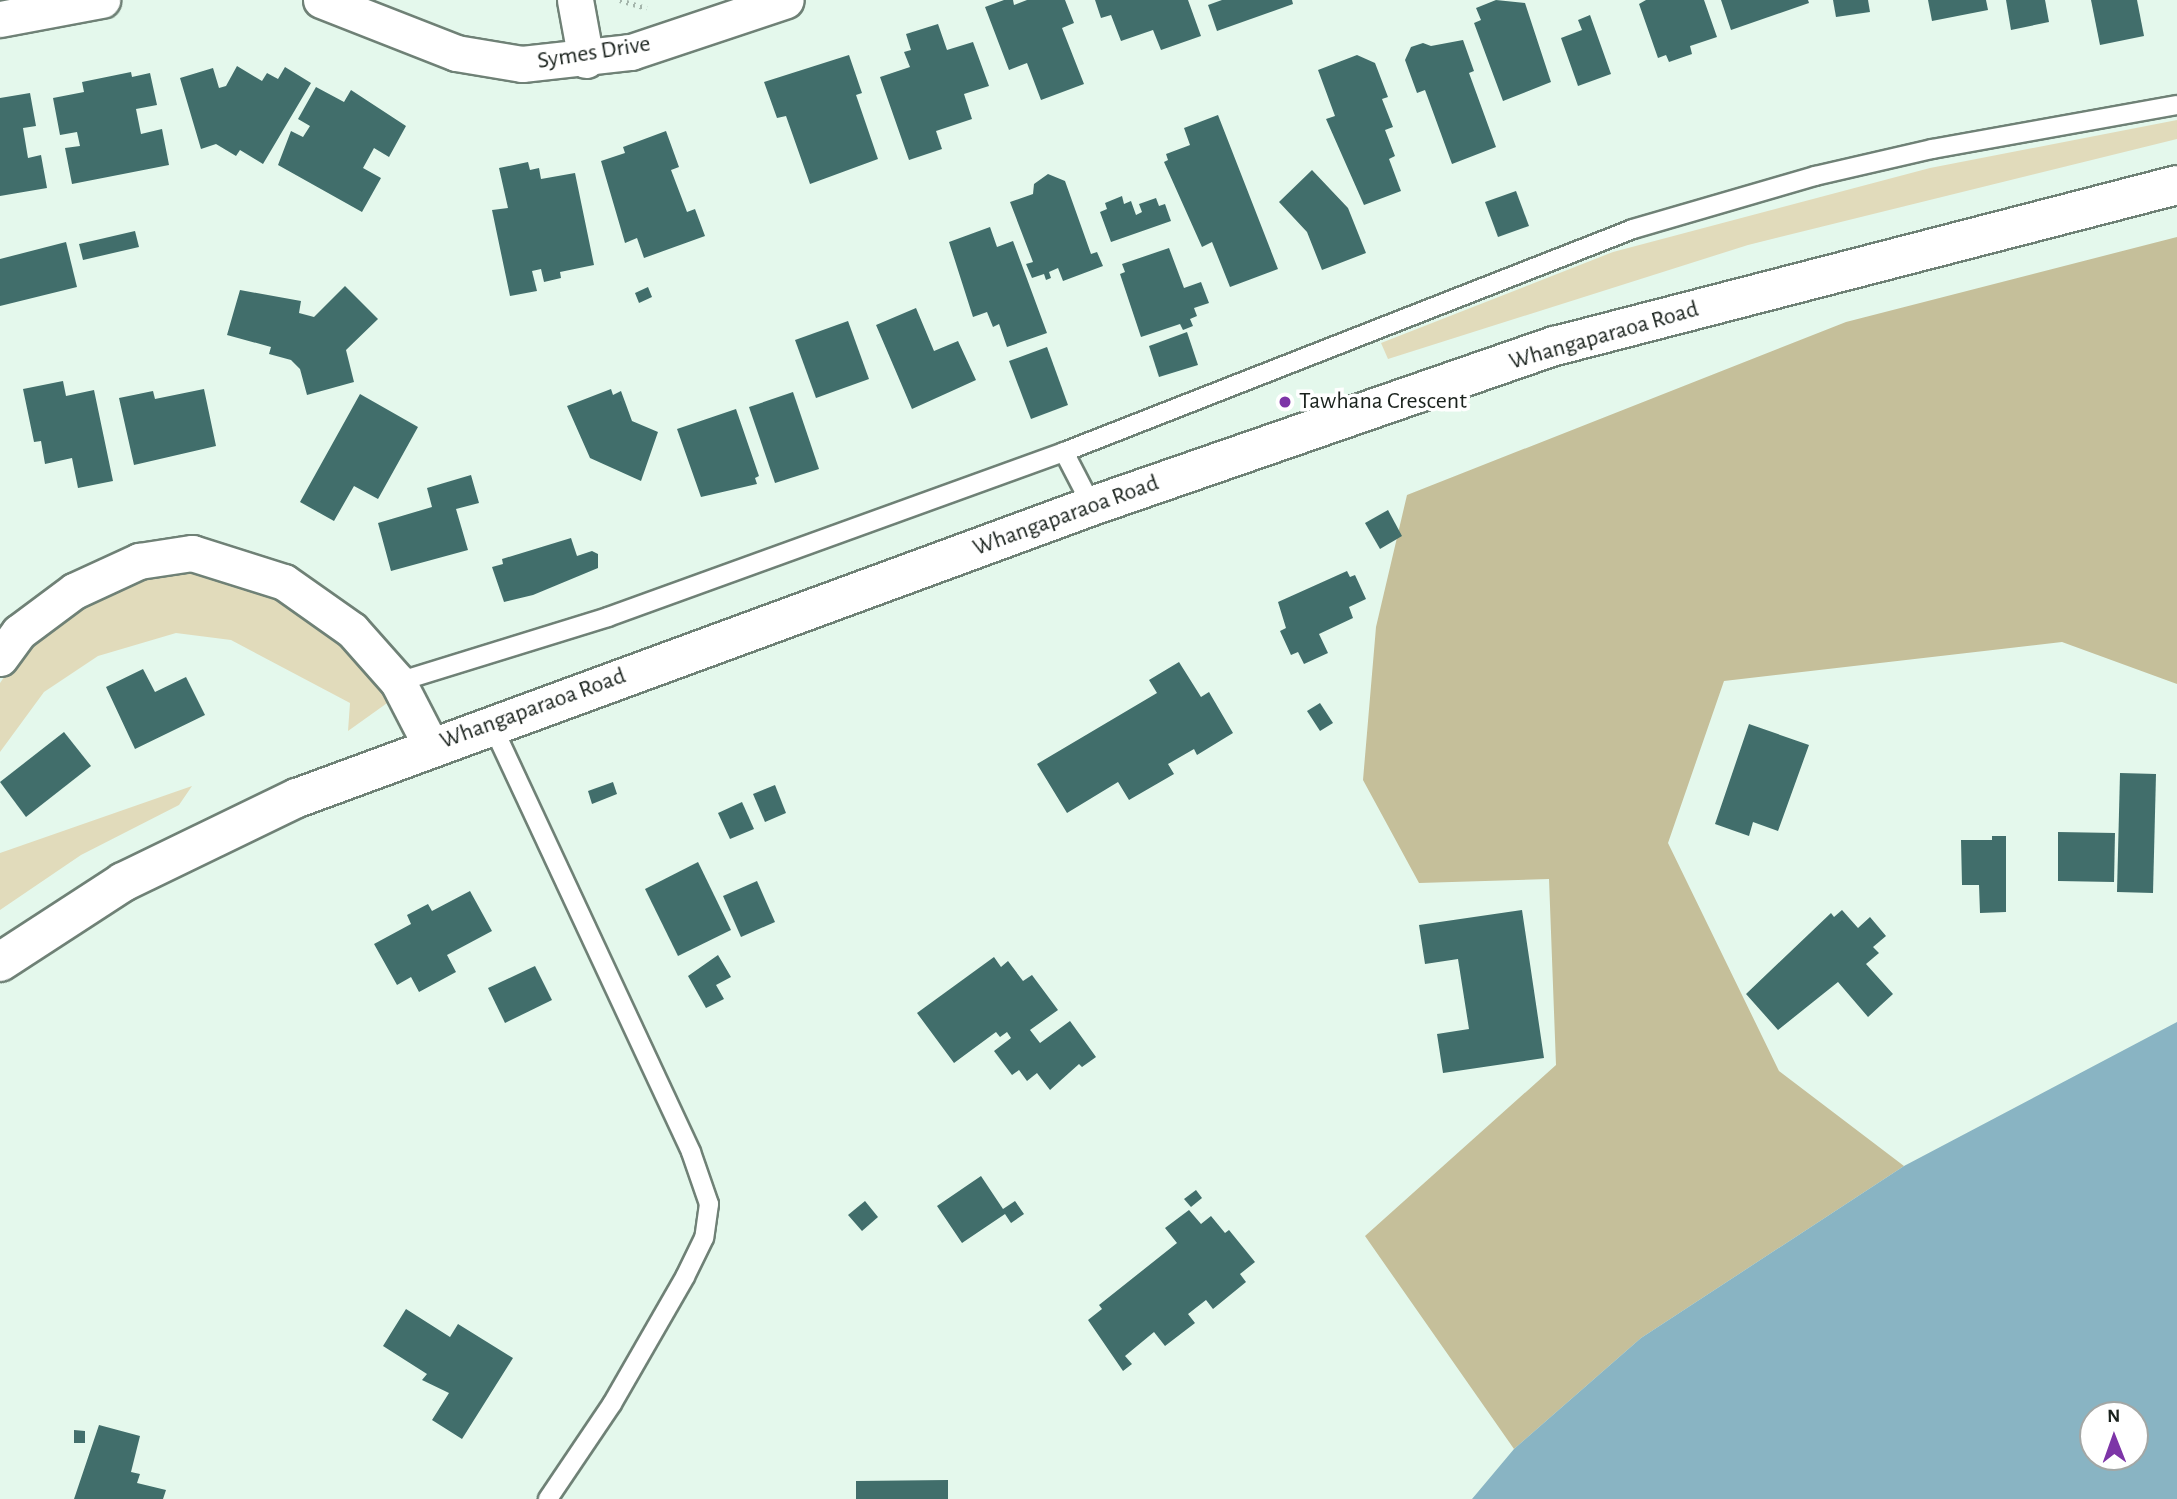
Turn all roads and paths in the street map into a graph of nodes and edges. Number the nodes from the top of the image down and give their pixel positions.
1 (102, 0) edge
2 (321, 0) edge
3 (575, 0) edge
4 (786, 0) edge
5 (0, 19) edge
6 (586, 60) junction
7 (2177, 105) edge
8 (2177, 185) edge
9 (1065, 452) junction
10 (1092, 506) junction
11 (0, 658) edge
12 (398, 682) junction
13 (492, 725) junction
14 (431, 746) junction
15 (0, 962) edge
16 (548, 1499) edge

1 - 5 street
2 - 6 street, Symes Drive
3 - 6 street
4 - 6 street, Symes Drive
7 - 9 lane
8 - 10 main road, Whangaparaoa Road
9 - 10 lane
9 - 12 lane
10 - 13 main road, Whangaparaoa Road
11 - 12 street
12 - 14 street
13 - 14 main road, Whangaparaoa Road
13 - 16 lane
14 - 15 main road, Whangaparaoa Road

